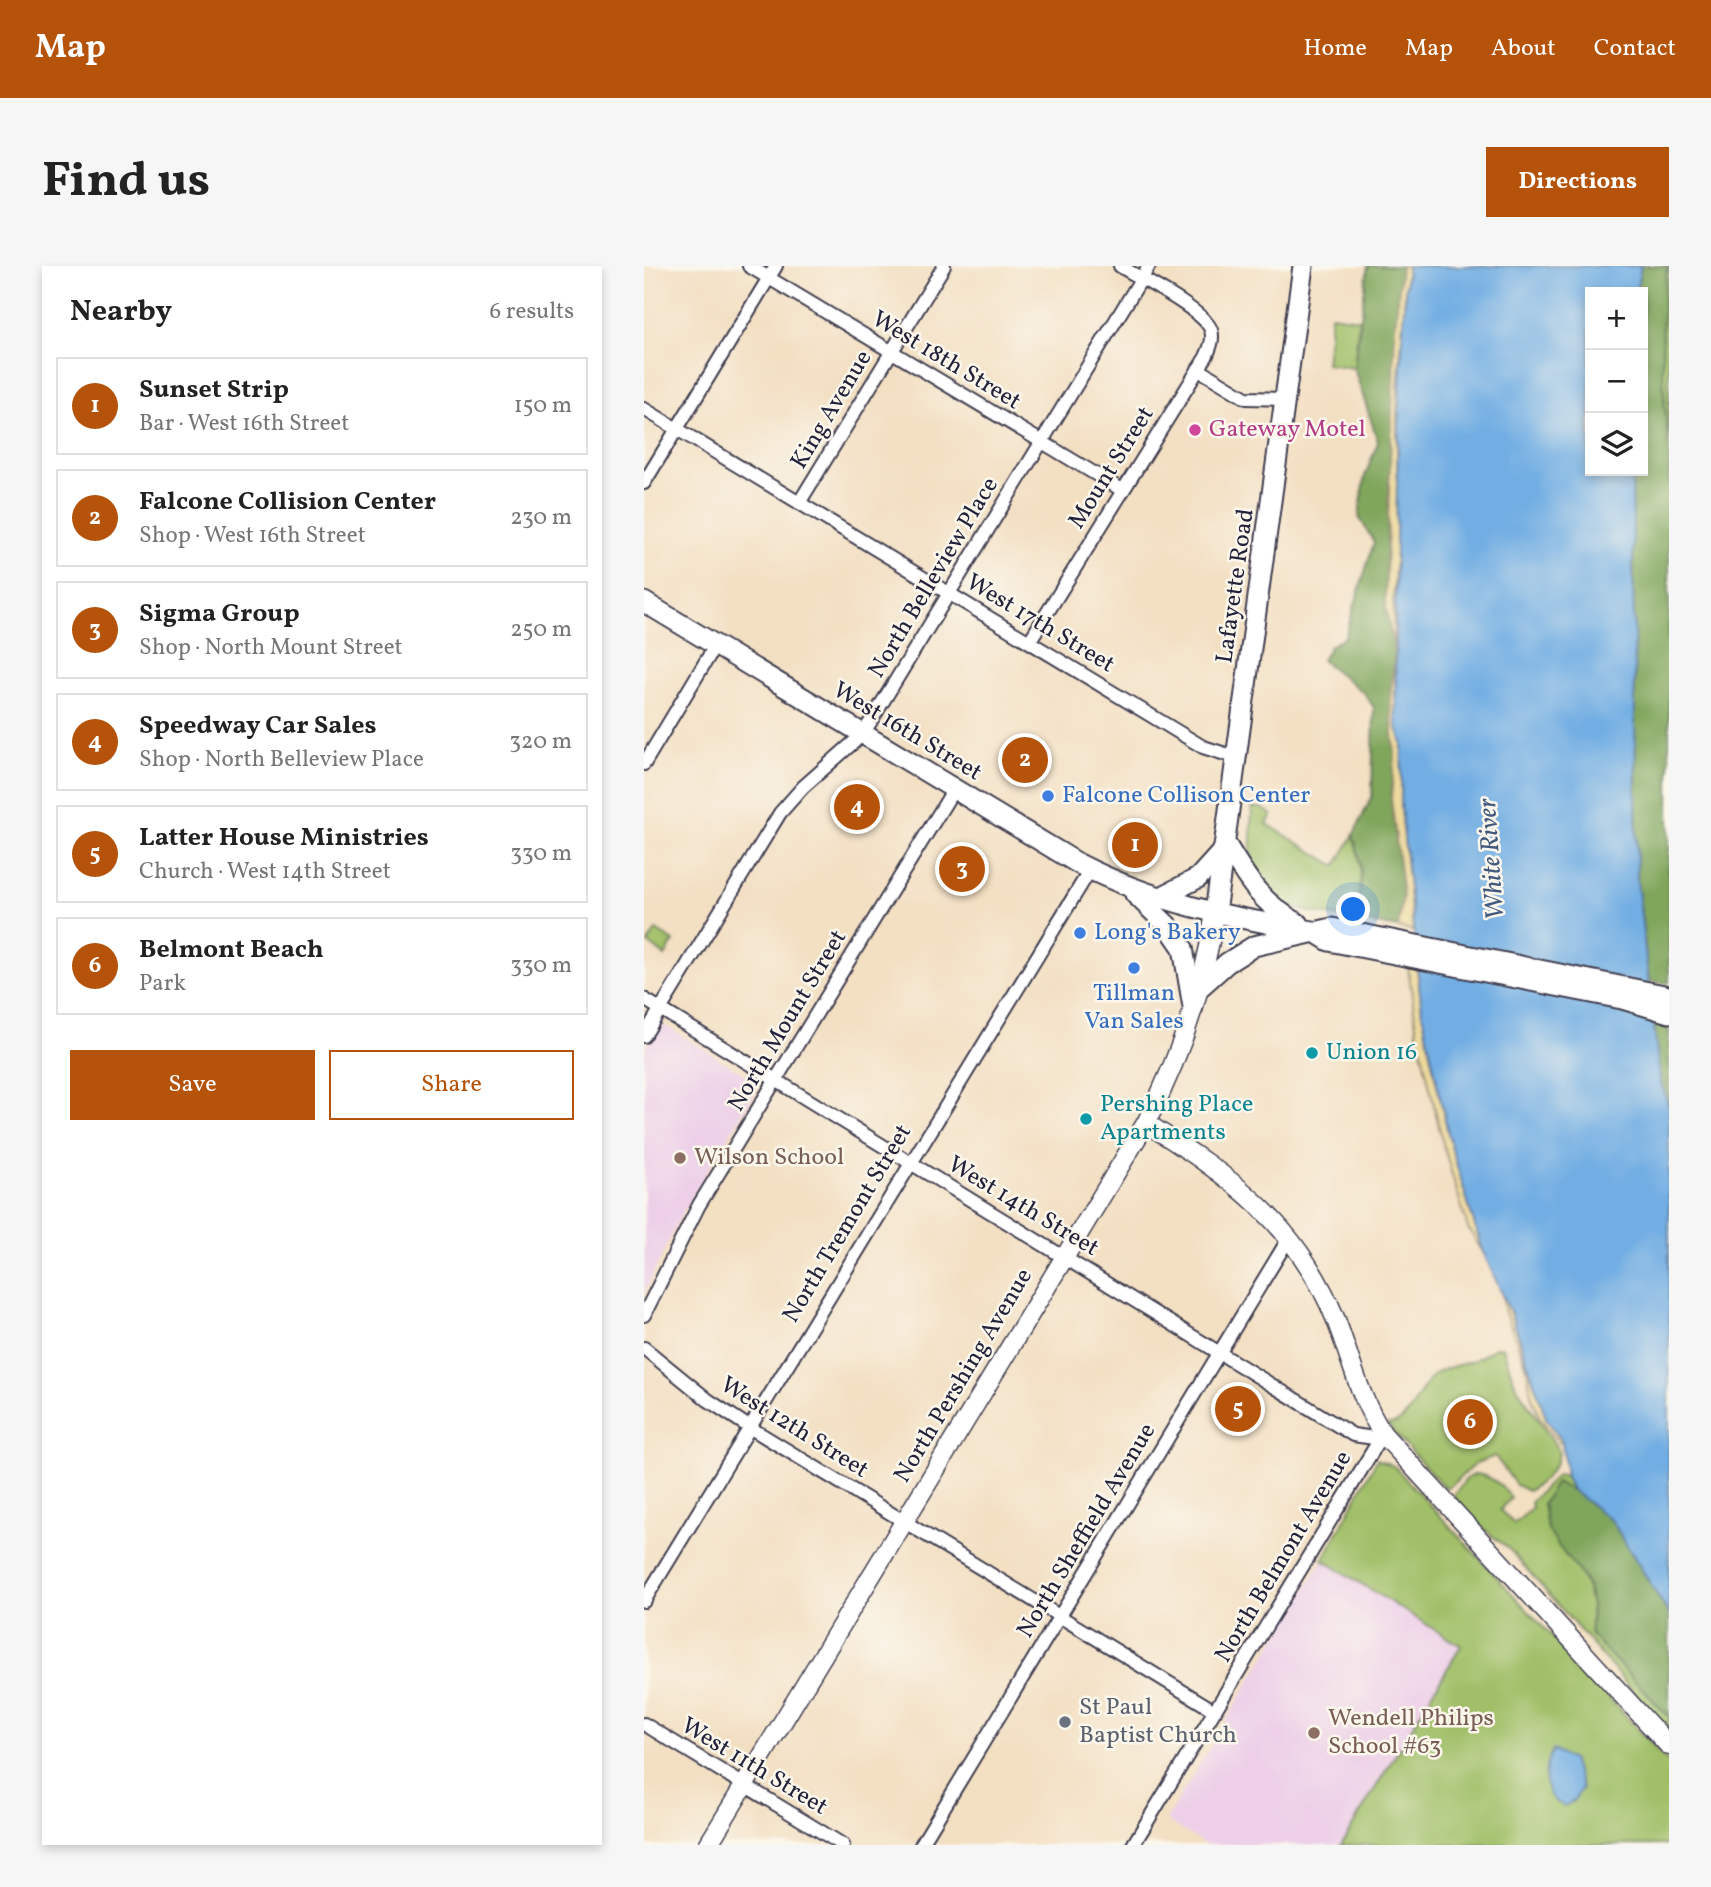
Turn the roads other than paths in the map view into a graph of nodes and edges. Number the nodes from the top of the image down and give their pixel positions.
1 (750, 266) edge
2 (776, 266) edge
3 (943, 266) edge
4 (1120, 266) edge
5 (1149, 266) edge
6 (1303, 266) edge
7 (768, 278) junction
8 (1142, 280) junction
9 (891, 352) junction
10 (1198, 369) junction
11 (1287, 399) junction
12 (644, 409) edge
13 (676, 429) junction
14 (1041, 443) junction
15 (644, 483) edge
16 (1122, 491) junction
17 (799, 503) junction
18 (950, 593) junction
19 (644, 602) edge
20 (1029, 642) junction
21 (715, 646) junction
22 (863, 734) junction
23 (1238, 758) junction
24 (644, 764) edge
25 (954, 789) junction
26 (1227, 846) junction
27 (1090, 870) junction
28 (1130, 888) junction
29 (1159, 898) junction
30 (1215, 913) junction
31 (1313, 931) junction
32 (1352, 937) junction
33 (1669, 996) edge
34 (1196, 998) junction
35 (644, 999) edge
36 (660, 1009) junction
37 (1669, 1013) edge
38 (644, 1036) edge
39 (776, 1080) junction
40 (1146, 1123) junction
41 (910, 1162) junction
42 (1289, 1238) junction
43 (1065, 1257) junction
44 (644, 1315) edge
45 (644, 1348) edge
46 (1220, 1352) junction
47 (749, 1427) junction
48 (1383, 1434) junction
49 (905, 1521) junction
50 (644, 1601) edge
51 (1060, 1616) junction
52 (1215, 1711) junction
53 (644, 1724) edge
54 (1669, 1746) edge
55 (744, 1785) junction
56 (708, 1845) edge
57 (842, 1845) edge
58 (921, 1845) edge
59 (1133, 1845) edge

1 - 7 street, West 18th Street
2 - 7 street
3 - 9 street, King Avenue
4 - 8 street
5 - 8 street, North Belleview Place
6 - 11 main road, Lafayette Road
7 - 9 street, West 18th Street
7 - 13 street
8 - 10 street, Mount Street
8 - 14 street, North Belleview Place
9 - 14 street, West 18th Street
9 - 17 street, King Avenue
10 - 11 street
10 - 16 street, Mount Street
11 - 23 main road, Lafayette Road
12 - 13 street, West 17th Street
13 - 15 street
13 - 17 street, West 17th Street
14 - 16 street, West 18th Street
14 - 18 street, North Belleview Place
16 - 20 street, Mount Street
17 - 18 street, West 17th Street
18 - 20 street, West 17th Street
18 - 22 street, North Belleview Place
19 - 21 main road, West 16th Street
20 - 23 street, West 17th Street
21 - 22 main road, West 16th Street
21 - 24 street
22 - 25 main road, West 16th Street
22 - 36 street, North Belleview Place
23 - 26 main road, Lafayette Road
25 - 27 main road, West 16th Street
25 - 39 street, North Mount Street
26 - 29 main road
26 - 30 main road, Lafayette Road
26 - 31 main road
27 - 28 main road, West 16th Street
27 - 41 street, North Tremont Street
28 - 29 main road, West 16th Street
28 - 34 main road
29 - 30 main road, West 16th Street
30 - 31 main road, West 16th Street
30 - 34 main road, North Pershing Avenue
31 - 32 main road, West 16th Street
31 - 34 main road
32 - 33 main road, West 16th Street
32 - 37 main road, West 16th Street
34 - 40 main road, North Pershing Avenue
35 - 36 street, West 14th Street
36 - 38 street, North Belleview Place
36 - 39 street, West 14th Street
39 - 41 street, West 14th Street
39 - 44 street, North Mount Street
40 - 42 main road
40 - 43 main road, North Pershing Avenue
41 - 43 street, West 14th Street
41 - 47 street, North Tremont Street
42 - 46 street, North Sheffield Avenue
42 - 48 main road
43 - 46 street, West 14th Street
43 - 49 main road, North Pershing Avenue
45 - 47 street, West 12th Street
46 - 48 street, West 14th Street
46 - 51 street, North Sheffield Avenue
47 - 49 street, West 12th Street
47 - 50 street, North Tremont Street
48 - 52 street, North Belmont Avenue
48 - 54 main road
49 - 51 street, West 12th Street
49 - 55 main road, North Pershing Avenue
51 - 52 street, West 12th Street
51 - 58 street, North Sheffield Avenue
52 - 59 street, North Belmont Avenue
53 - 55 street, West 11th Street
55 - 56 main road, North Pershing Avenue
55 - 57 street, West 11th Street

